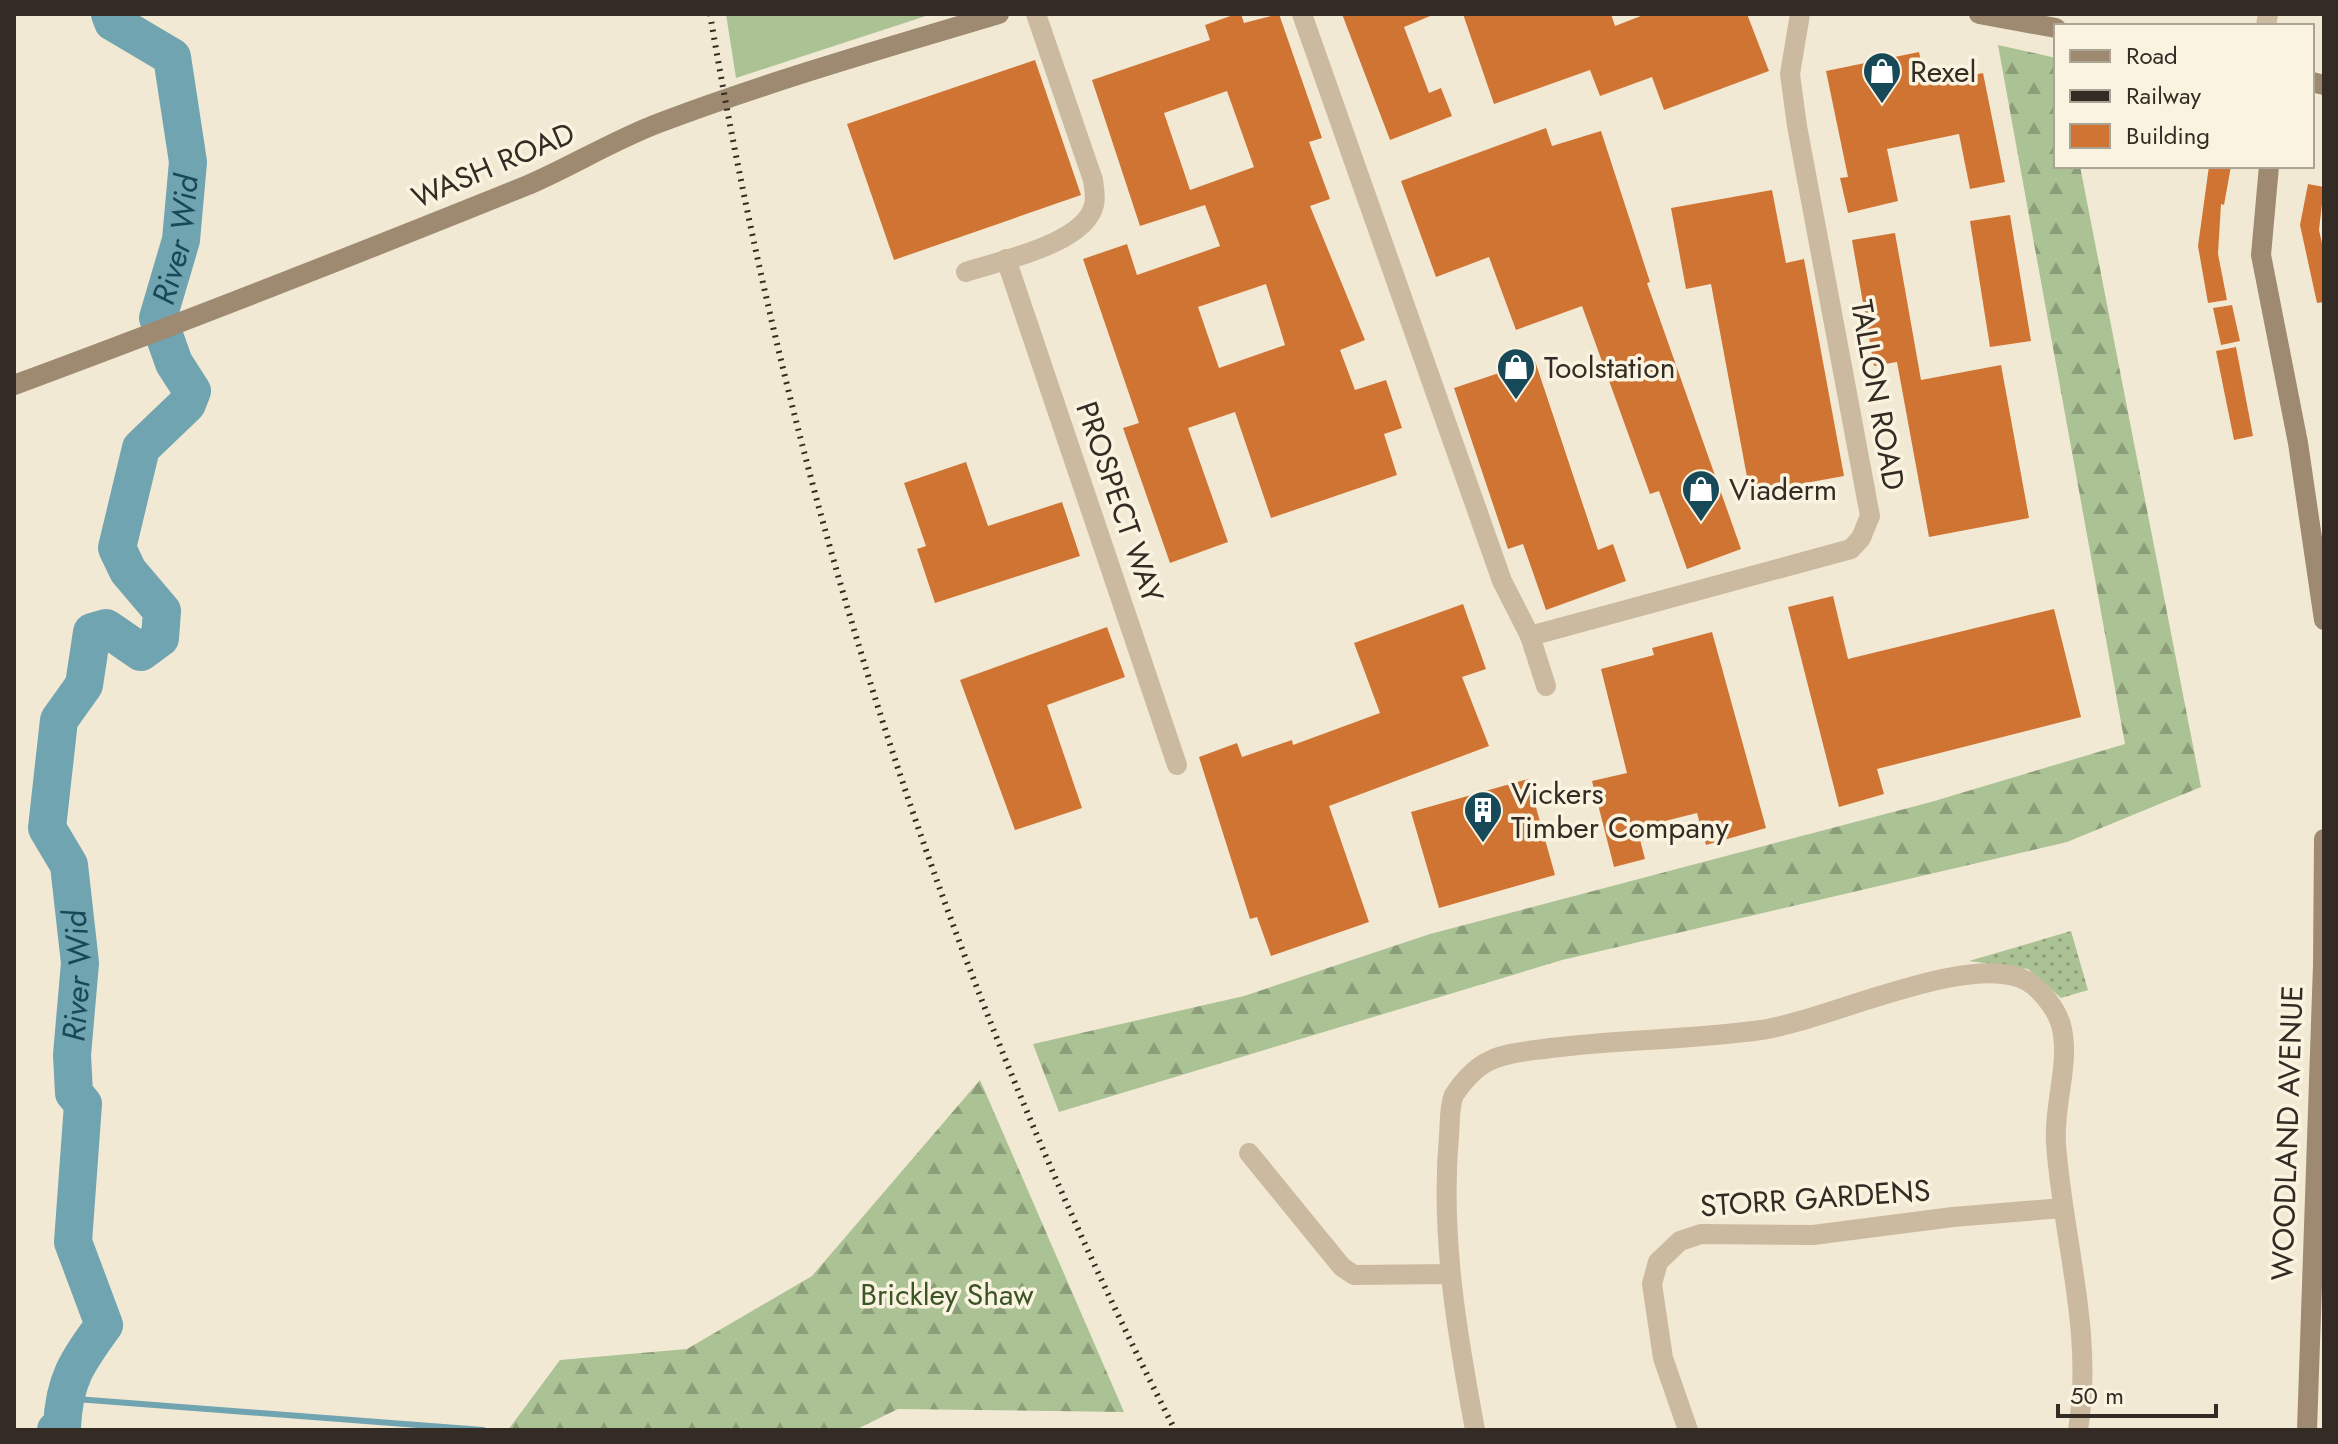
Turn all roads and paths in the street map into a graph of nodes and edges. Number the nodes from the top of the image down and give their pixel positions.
1 (999, 14) edge
2 (1036, 14) edge
3 (1302, 14) edge
4 (1800, 14) edge
5 (1979, 14) edge
6 (2054, 28) edge
7 (2269, 168) edge
8 (1006, 259) junction
9 (966, 272) dead end
10 (14, 385) edge
11 (2324, 620) edge
12 (1530, 636) junction
13 (1546, 686) dead end
14 (1177, 765) dead end
15 (2324, 839) edge
16 (1249, 1153) dead end
17 (2063, 1208) junction
18 (1450, 1274) junction
19 (2317, 1312) edge
20 (1475, 1430) edge
21 (1688, 1430) edge
22 (2078, 1430) edge
23 (2307, 1430) edge

1 - 10 street, WASH ROAD
2 - 8 street
3 - 12 street
4 - 12 street, TALLON ROAD
5 - 6 street
7 - 11 street
8 - 9 street
8 - 14 street, PROSPECT WAY
12 - 13 street
15 - 19 street, WOODLAND AVENUE
16 - 18 street
17 - 18 street
17 - 21 street, STORR GARDENS
17 - 22 street
18 - 20 street
19 - 23 street, WOODLAND AVENUE

